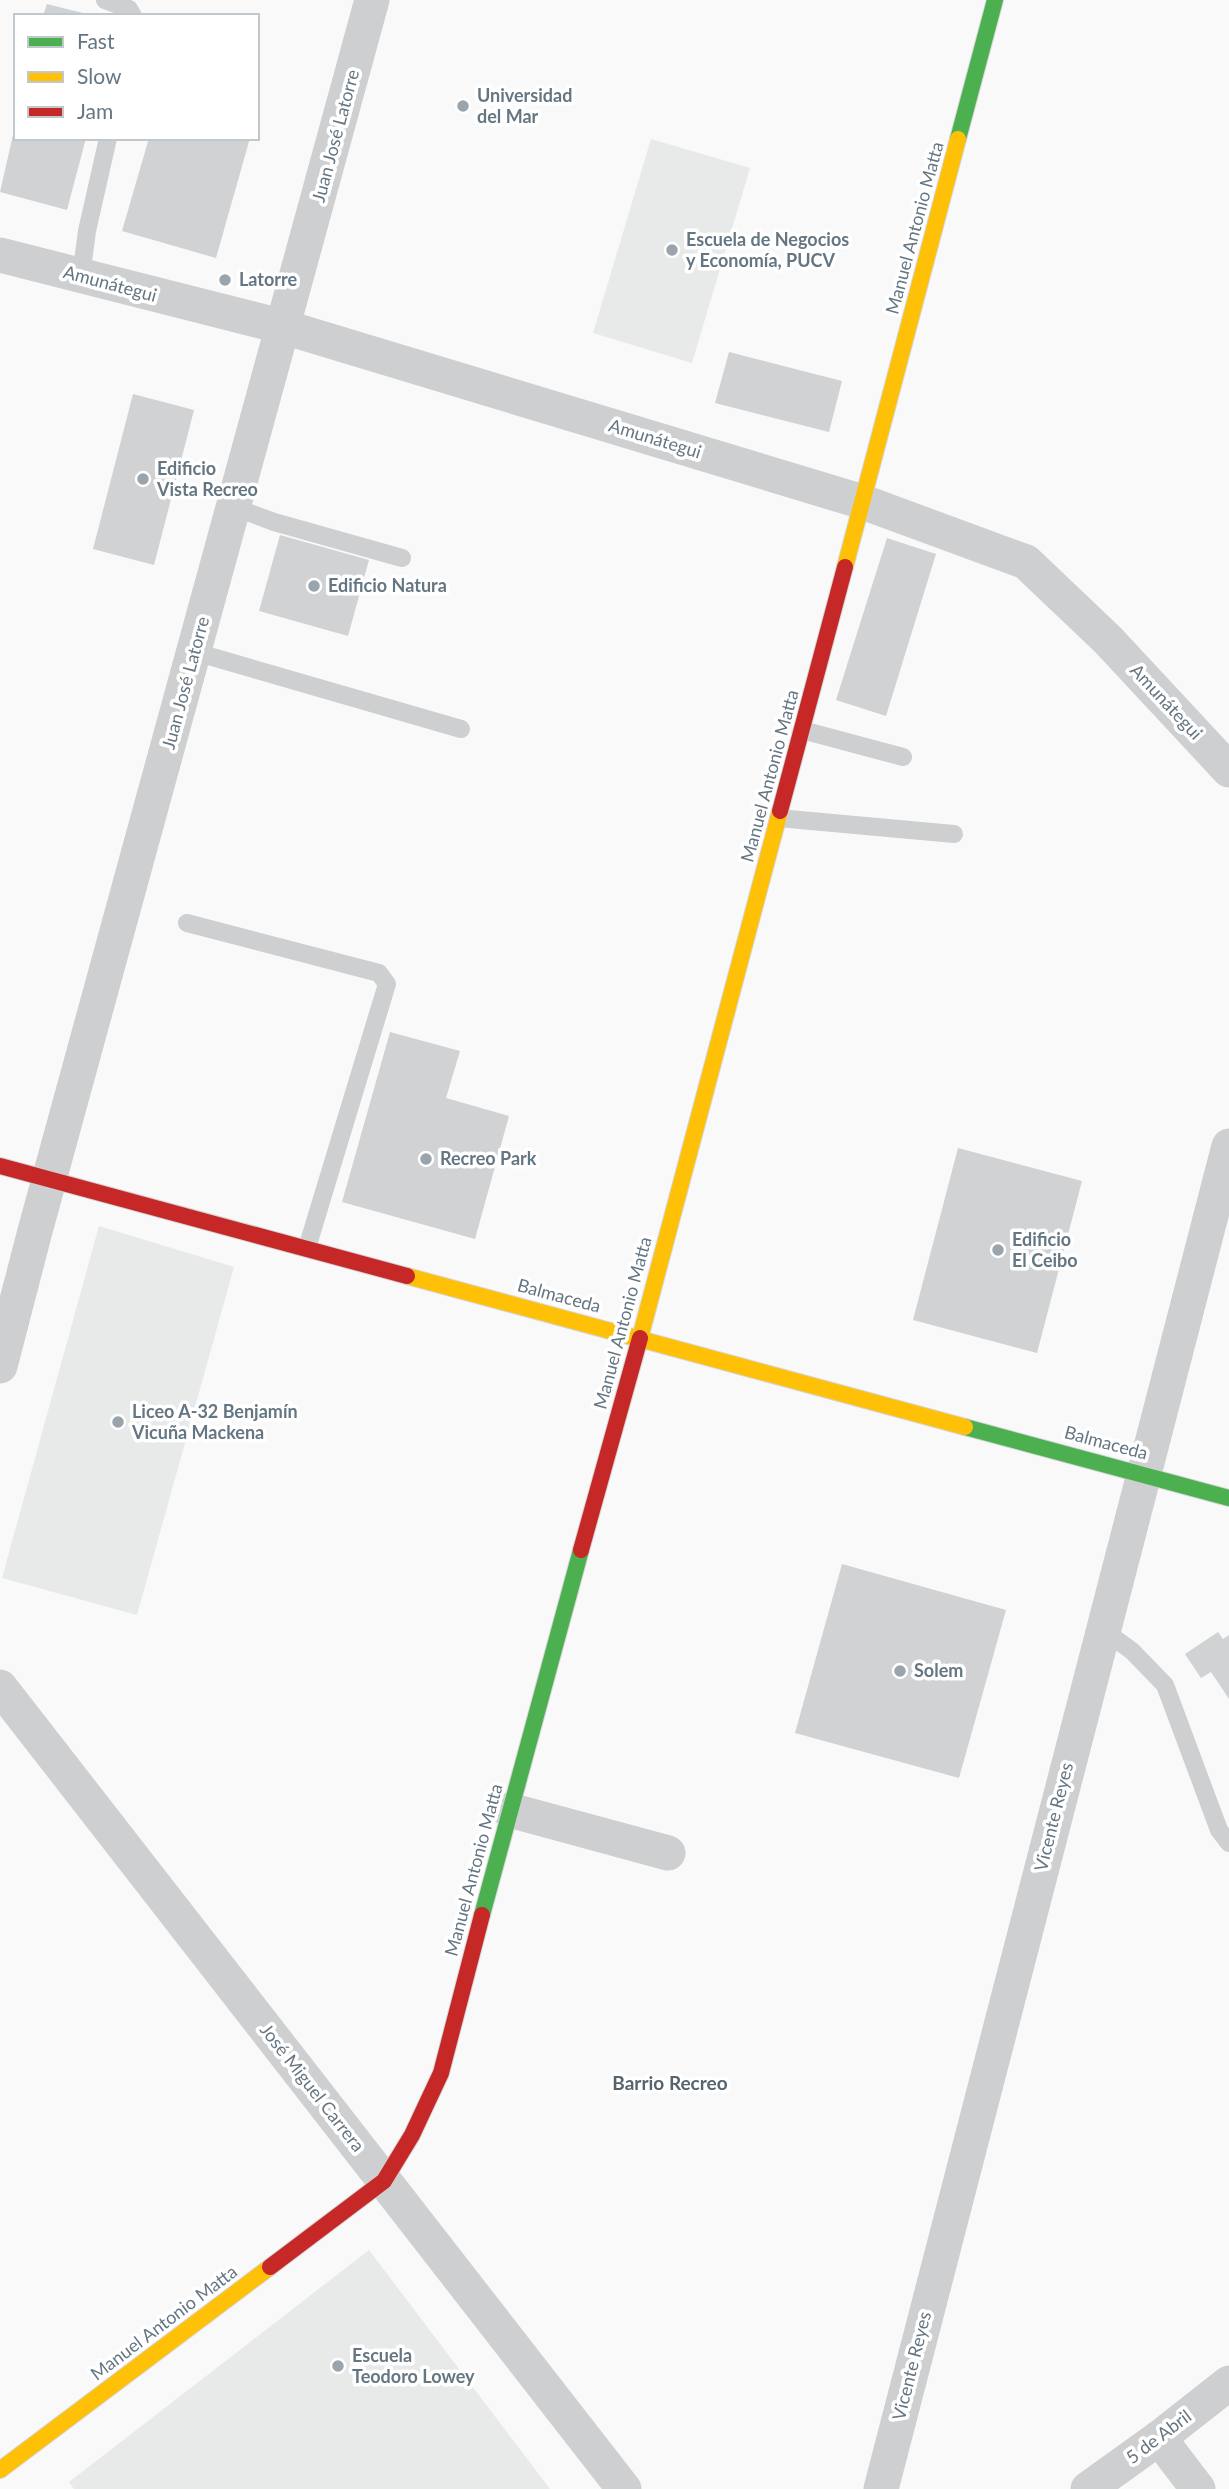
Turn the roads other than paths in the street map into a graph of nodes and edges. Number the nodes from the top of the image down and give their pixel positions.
1 (105, 0) edge
2 (372, 0) edge
3 (995, 0) edge
4 (132, 14) edge
5 (108, 140) edge
6 (0, 255) edge
7 (81, 276) junction
8 (284, 327) junction
9 (863, 502) junction
10 (234, 507) junction
11 (402, 558) dead end
12 (195, 652) junction
13 (461, 729) dead end
14 (802, 730) junction
15 (903, 757) dead end
16 (1229, 770) edge
17 (778, 818) junction
18 (954, 834) dead end
19 (187, 923) dead end
20 (1229, 1146) edge
21 (0, 1166) edge
22 (51, 1180) junction
23 (307, 1248) junction
24 (640, 1338) junction
25 (0, 1366) edge
26 (1142, 1473) junction
27 (1229, 1498) edge
28 (1102, 1629) junction
29 (0, 1687) edge
30 (509, 1810) junction
31 (1229, 1843) edge
32 (668, 1853) dead end
33 (384, 2181) junction
34 (1229, 2383) edge
35 (1159, 2438) junction
36 (0, 2470) edge
37 (624, 2489) edge
38 (881, 2489) edge
39 (1088, 2489) edge
40 (1198, 2489) edge

1 - 4 lane
2 - 8 street, Juan José Latorre
3 - 9 street, Manuel Antonio Matta
5 - 7 lane
6 - 7 street, Amunátegui
7 - 8 street, Amunátegui
8 - 9 street, Amunátegui
8 - 10 street, Juan José Latorre
9 - 14 street, Manuel Antonio Matta
9 - 16 street, Amunátegui
10 - 11 lane
10 - 12 street, Juan José Latorre
12 - 13 lane
12 - 22 street, Juan José Latorre
14 - 15 lane
14 - 17 street, Manuel Antonio Matta
17 - 18 lane
17 - 24 street, Manuel Antonio Matta
19 - 23 lane
20 - 26 street, Vicente Reyes
21 - 22 street, Balmaceda
22 - 23 street, Balmaceda
22 - 25 street, Juan José Latorre
23 - 24 street, Balmaceda
24 - 26 street, Balmaceda
24 - 30 street, Manuel Antonio Matta
26 - 27 street, Balmaceda
26 - 28 street, Vicente Reyes
28 - 31 lane
28 - 38 street, Vicente Reyes
29 - 33 street, José Miguel Carrera
30 - 32 street
30 - 33 street, Manuel Antonio Matta
33 - 36 street, Manuel Antonio Matta
33 - 37 street, José Miguel Carrera
34 - 35 street, 5 de Abril
35 - 39 street, 5 de Abril
35 - 40 street

